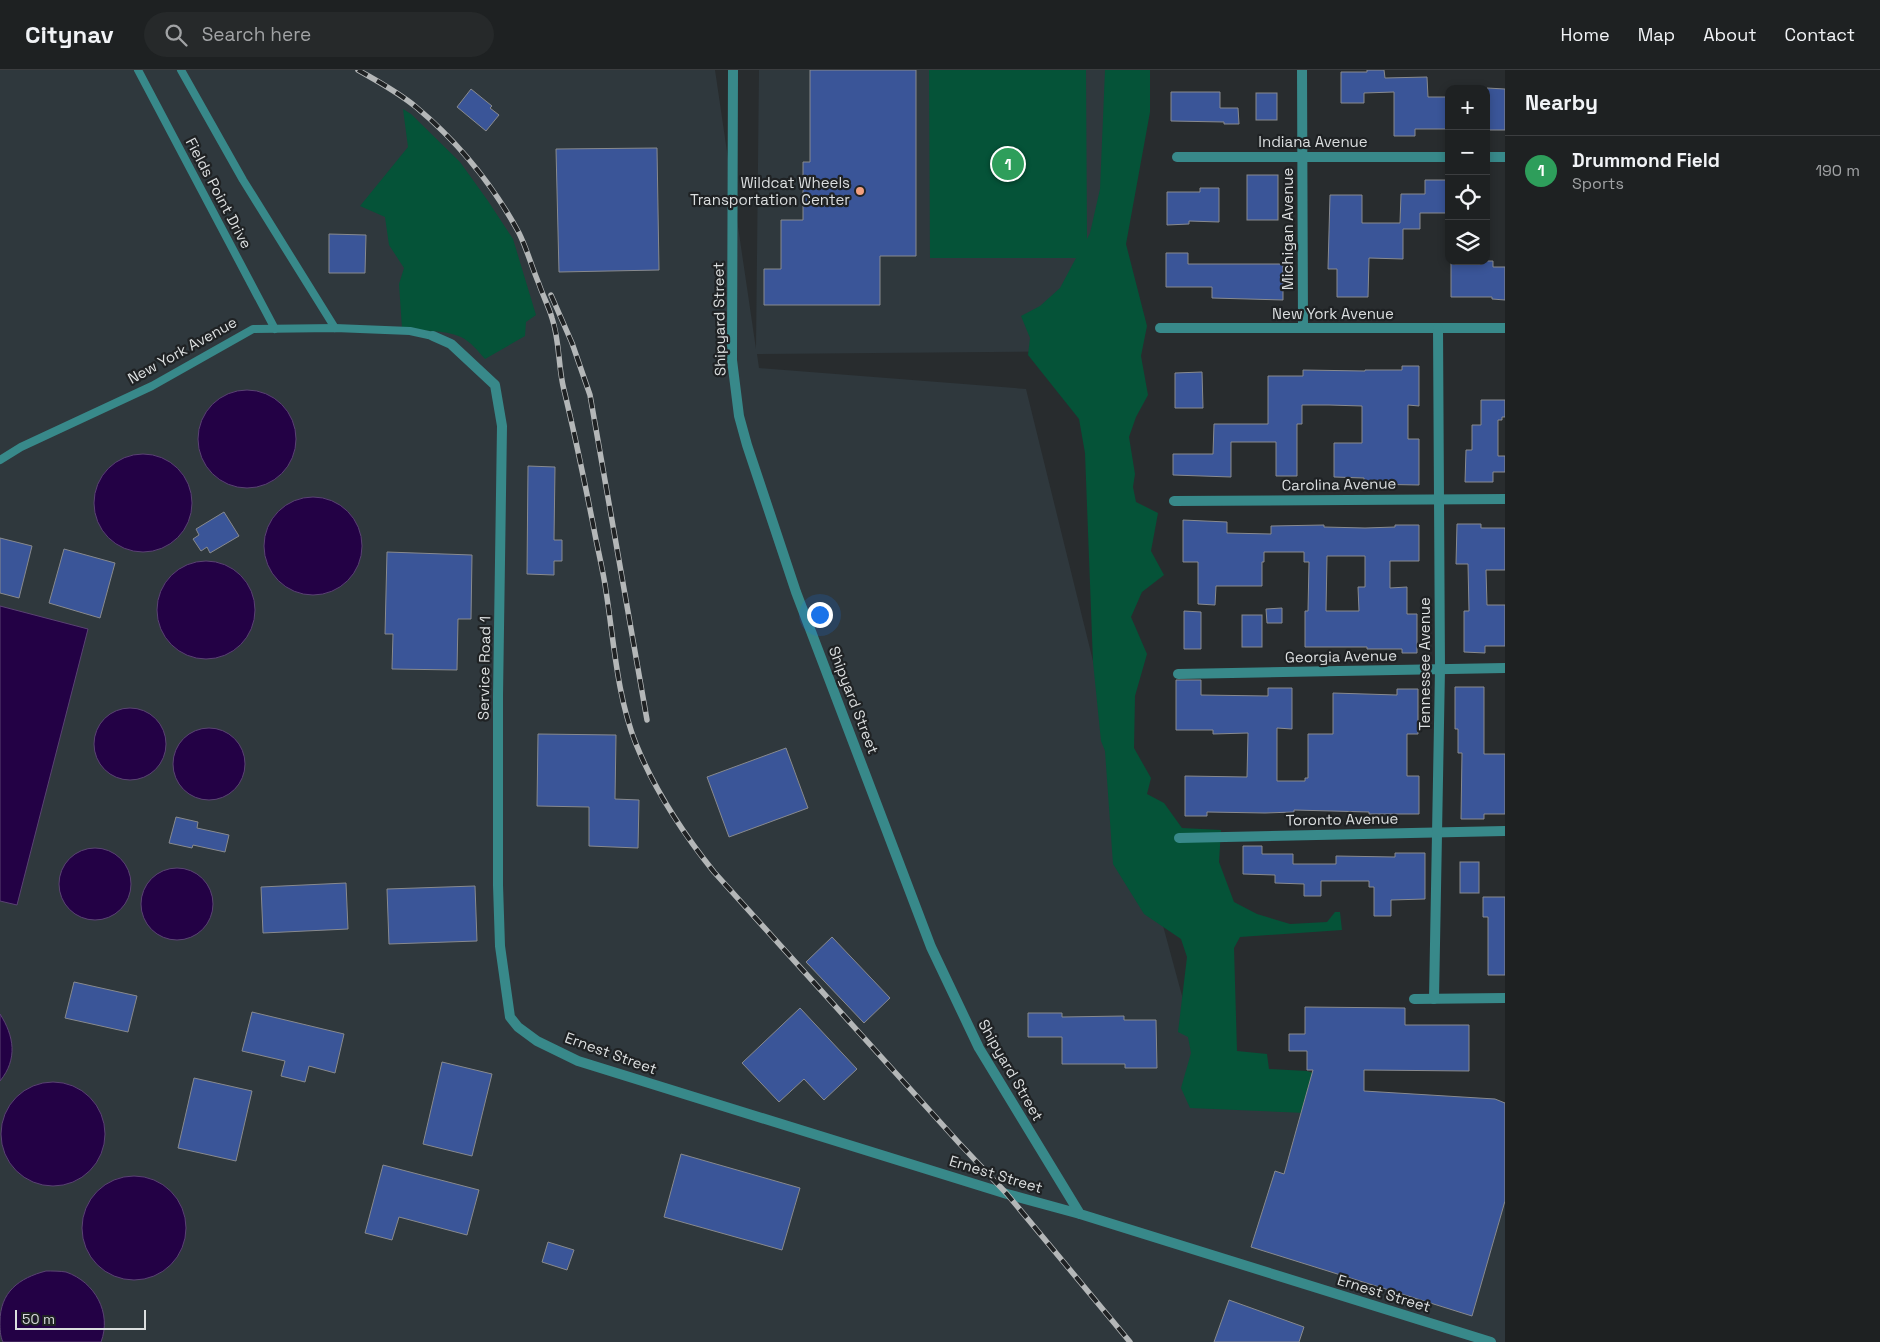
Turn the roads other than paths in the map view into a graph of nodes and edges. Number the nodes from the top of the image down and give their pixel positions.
1 (138, 70) edge
2 (181, 70) edge
3 (733, 70) edge
4 (1302, 70) edge
5 (1302, 156) junction
6 (1445, 156) edge
7 (1177, 157) dead end
8 (1490, 157) edge
9 (1505, 157) edge
10 (1302, 327) junction
11 (335, 328) junction
12 (1160, 328) dead end
13 (1438, 328) junction
14 (1505, 328) edge
15 (275, 329) junction
16 (433, 336) joint
17 (451, 344) joint
18 (0, 460) edge
19 (1440, 498) junction
20 (1505, 499) edge
21 (1174, 501) dead end
22 (1505, 668) edge
23 (1440, 669) junction
24 (1178, 674) dead end
25 (1505, 831) edge
26 (1437, 832) junction
27 (1179, 838) dead end
28 (1505, 998) edge
29 (1414, 999) dead end
30 (1434, 999) junction
31 (508, 1010) joint
32 (1080, 1214) junction
33 (1491, 1342) edge

1 - 15 lane, Fields Point Drive
2 - 11 lane
3 - 32 street, Shipyard Street
4 - 5 street, Michigan Avenue
5 - 6 street, Indiana Avenue
5 - 7 street, Indiana Avenue
5 - 10 street, Michigan Avenue
8 - 9 street
10 - 12 street, New York Avenue
10 - 13 street, New York Avenue
11 - 15 lane, New York Avenue
11 - 16 lane, New York Avenue
13 - 14 street, New York Avenue
13 - 19 street, Tennessee Avenue
15 - 18 lane, New York Avenue
16 - 17 street, New York Avenue
17 - 31 street, Service Road 1
19 - 20 street, Carolina Avenue
19 - 21 street, Carolina Avenue
19 - 23 street, Tennessee Avenue
22 - 23 street, Georgia Avenue
23 - 24 street, Georgia Avenue
23 - 26 street, Tennessee Avenue
25 - 26 street, Toronto Avenue
26 - 27 street, Toronto Avenue
26 - 30 street, Tennessee Avenue
28 - 30 street
29 - 30 street
31 - 32 street, Ernest Street
32 - 33 street, Ernest Street

